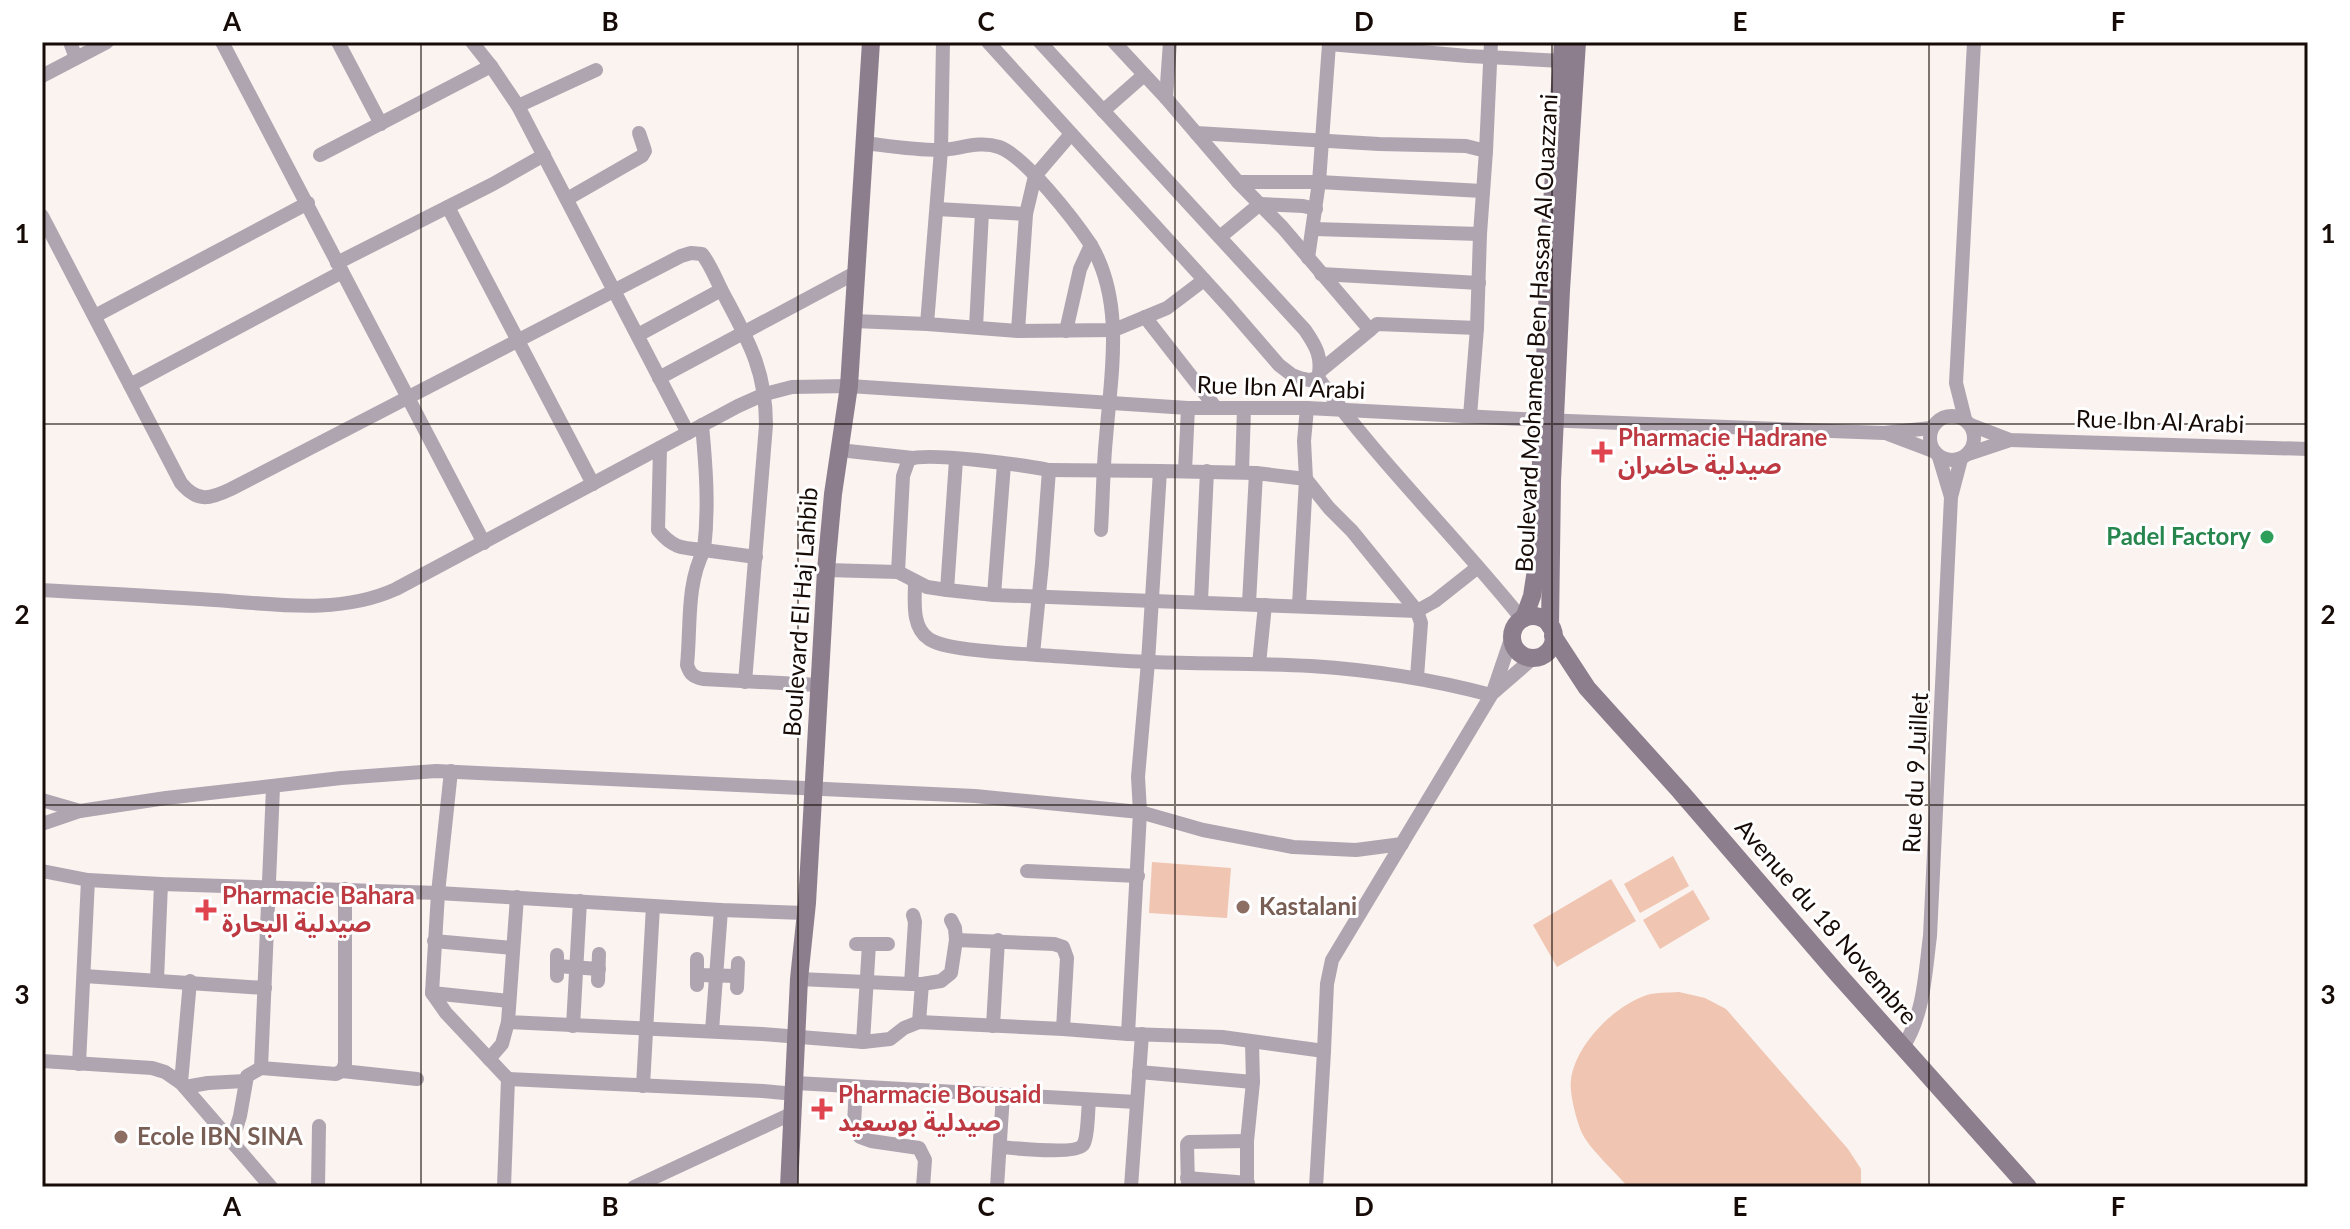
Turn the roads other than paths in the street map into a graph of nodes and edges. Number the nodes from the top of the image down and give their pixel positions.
1 (70, 42) edge
2 (107, 42) edge
3 (222, 42) edge
4 (338, 42) edge
5 (472, 42) edge
6 (871, 42) edge
7 (943, 42) edge
8 (988, 42) edge
9 (1040, 42) edge
10 (1114, 42) edge
11 (1170, 42) edge
12 (1577, 42) edge
13 (1974, 42) edge
14 (1329, 43) edge
15 (1490, 50) edge
16 (1562, 52) edge
17 (76, 58) junction
18 (491, 66) junction
19 (596, 70) dead end
20 (1144, 75) junction
21 (42, 76) edge
22 (1166, 98) junction
23 (518, 106) junction
24 (1103, 111) junction
25 (381, 124) junction
26 (639, 133) dead end
27 (1196, 133) junction
28 (1071, 134) junction
29 (1321, 140) junction
30 (864, 143) junction
31 (941, 150) junction
32 (1486, 151) junction
33 (320, 155) dead end
34 (544, 155) junction
35 (1035, 176) junction
36 (1238, 182) junction
37 (1319, 182) junction
38 (1482, 191) junction
39 (567, 199) junction
40 (308, 203) junction
41 (1260, 204) junction
42 (448, 207) junction
43 (937, 209) junction
44 (1316, 209) junction
45 (982, 212) junction
46 (1026, 214) junction
47 (42, 216) edge
48 (1314, 229) junction
49 (1480, 234) junction
50 (1220, 237) junction
51 (1091, 245) junction
52 (1308, 258) junction
53 (340, 267) junction
54 (857, 272) junction
55 (1321, 274) junction
56 (1204, 280) junction
57 (1479, 283) junction
58 (614, 290) junction
59 (721, 290) junction
60 (95, 316) junction
61 (1145, 317) junction
62 (854, 321) junction
63 (927, 324) junction
64 (976, 327) junction
65 (1477, 328) junction
66 (1114, 330) junction
67 (1370, 330) junction
68 (744, 331) junction
69 (1018, 331) junction
70 (1066, 331) junction
71 (638, 335) junction
72 (519, 342) junction
73 (1319, 375) junction
74 (659, 378) junction
75 (1956, 383) junction
76 (130, 385) junction
77 (849, 386) junction
78 (765, 394) junction
79 (408, 399) junction
80 (1109, 404) junction
81 (1188, 408) junction
82 (1216, 408) junction
83 (1244, 408) junction
84 (1307, 408) junction
85 (1342, 411) junction
86 (1470, 416) junction
87 (1549, 421) junction
88 (1968, 422) junction
89 (1937, 423) junction
90 (702, 425) junction
91 (688, 433) junction
92 (1884, 433) junction
93 (2010, 440) junction
94 (660, 448) junction
95 (2308, 449) edge
96 (839, 450) junction
97 (1936, 454) junction
98 (1965, 456) junction
99 (913, 458) junction
100 (956, 460) junction
101 (1004, 464) junction
102 (1049, 470) junction
103 (1104, 471) junction
104 (1160, 471) junction
105 (1185, 471) junction
106 (1207, 471) junction
107 (1249, 472) junction
108 (1306, 479) junction
109 (593, 484) junction
110 (1951, 497) junction
111 (1101, 530) dead end
112 (484, 543) junction
113 (704, 550) junction
114 (756, 557) junction
115 (1478, 567) junction
116 (826, 570) junction
117 (898, 572) junction
118 (915, 582) junction
119 (42, 590) edge
120 (947, 590) junction
121 (994, 595) junction
122 (1038, 596) junction
123 (1151, 599) junction
124 (1201, 601) junction
125 (1249, 603) junction
126 (1265, 605) junction
127 (1299, 605) junction
128 (1417, 611) junction
129 (1523, 618) junction
130 (1552, 631) junction
131 (1512, 636) junction
132 (1033, 654) junction
133 (1536, 657) junction
134 (1148, 662) junction
135 (1259, 664) junction
136 (1417, 677) junction
137 (745, 682) junction
138 (819, 685) junction
139 (1587, 688) junction
140 (1492, 694) junction
141 (451, 771) junction
142 (812, 787) junction
143 (273, 788) junction
144 (42, 800) edge
145 (80, 811) junction
146 (1140, 812) junction
147 (42, 824) edge
148 (1402, 844) junction
149 (42, 871) edge
150 (1027, 871) dead end
151 (1138, 876) junction
152 (88, 880) junction
153 (161, 884) junction
154 (268, 888) junction
155 (345, 889) junction
156 (438, 893) junction
157 (517, 897) junction
158 (580, 901) junction
159 (653, 906) junction
160 (721, 910) junction
161 (805, 913) junction
162 (913, 915) dead end
163 (951, 920) dead end
164 (956, 940) junction
165 (998, 940) junction
166 (434, 941) junction
167 (888, 944) dead end
168 (513, 948) junction
169 (697, 959) dead end
170 (557, 966) dead end
171 (577, 967) junction
172 (598, 968) dead end
173 (717, 975) junction
174 (84, 976) junction
175 (737, 976) dead end
176 (799, 979) junction
177 (157, 980) junction
178 (190, 981) junction
179 (868, 982) junction
180 (916, 984) junction
181 (265, 988) junction
182 (432, 993) junction
183 (509, 1001) junction
184 (508, 1022) junction
185 (919, 1022) junction
186 (573, 1026) junction
187 (993, 1026) junction
188 (647, 1028) junction
189 (1063, 1029) junction
190 (712, 1031) junction
191 (1135, 1034) junction
192 (796, 1036) junction
193 (863, 1042) junction
194 (1252, 1042) junction
195 (1903, 1047) junction
196 (1324, 1051) junction
197 (489, 1059) junction
198 (42, 1061) edge
199 (79, 1064) junction
200 (261, 1068) junction
201 (342, 1071) junction
202 (1139, 1072) junction
203 (417, 1079) dead end
204 (508, 1079) junction
205 (245, 1081) junction
206 (1253, 1082) junction
207 (183, 1085) junction
208 (643, 1086) junction
209 (856, 1087) junction
210 (1003, 1094) junction
211 (795, 1097) junction
212 (1089, 1100) junction
213 (1136, 1102) junction
214 (319, 1126) dead end
215 (1247, 1141) junction
216 (232, 1142) junction
217 (1000, 1147) junction
218 (1187, 1182) edge
219 (1248, 1185) edge
220 (271, 1187) edge
221 (318, 1187) edge
222 (504, 1187) edge
223 (634, 1187) edge
224 (789, 1187) edge
225 (923, 1187) edge
226 (997, 1187) edge
227 (1131, 1187) edge
228 (1316, 1187) edge
229 (2028, 1187) edge

1 - 17 street
2 - 17 street
3 - 40 street
4 - 25 street
5 - 18 street
6 - 30 street, Boulevard El Haj Lahbib
7 - 31 street
8 - 28 street
9 - 24 street
10 - 20 street
11 - 22 street
12 - 87 street, Boulevard Mohamed Ben Hassan Al Ouazzani
13 - 75 street
14 - 15 street
14 - 29 street
15 - 16 street
15 - 32 street
16 - 87 street, Boulevard Mohamed Ben Hassan Al Ouazzani
17 - 21 street
18 - 23 street
18 - 25 street
19 - 23 street
20 - 22 street
20 - 24 street
22 - 27 street
23 - 34 street
24 - 50 street
25 - 33 street
26 - 39 street
27 - 29 street
27 - 36 street
28 - 35 street
28 - 56 street
29 - 32 street
29 - 37 street
30 - 31 street
30 - 54 street, Boulevard El Haj Lahbib
31 - 35 street
31 - 43 street
32 - 38 street
34 - 39 street
34 - 42 street
35 - 46 street
35 - 51 street
36 - 37 street
36 - 41 street
37 - 38 street
37 - 44 street
38 - 49 street
39 - 58 street
40 - 53 street
40 - 60 street
41 - 44 street
41 - 50 street
41 - 52 street
42 - 53 street
42 - 72 street
43 - 45 street
43 - 63 street
44 - 48 street
45 - 46 street
45 - 64 street
46 - 69 street
47 - 60 street
48 - 49 street
48 - 52 street
49 - 57 street
50 - 73 street
51 - 66 street
51 - 70 street
52 - 55 street
53 - 76 street
53 - 79 street
54 - 62 street, Boulevard El Haj Lahbib
54 - 68 street
55 - 57 street
55 - 67 street
56 - 61 street
56 - 73 street
57 - 65 street
58 - 59 street
58 - 71 street
58 - 72 street
59 - 68 street
59 - 71 street
60 - 76 street
61 - 66 street
61 - 82 street
62 - 63 street
62 - 77 street, Boulevard El Haj Lahbib
63 - 64 street
64 - 69 street
65 - 67 street
65 - 86 street
66 - 70 street
66 - 80 street
67 - 73 street
68 - 74 street
68 - 78 street
69 - 70 street
71 - 74 street
72 - 79 street
72 - 109 street
73 - 85 street
74 - 91 street
75 - 88 street
75 - 89 street
76 - 79 street
77 - 78 street, Rue Ibn Al Arabi
77 - 80 street, Rue Ibn Al Arabi
77 - 96 street, Boulevard El Haj Lahbib
78 - 90 street, Rue Ibn Al Arabi
78 - 114 street
79 - 112 street
80 - 81 street, Rue Ibn Al Arabi
80 - 103 street
81 - 82 street, Rue Ibn Al Arabi
81 - 105 street
82 - 83 street, Rue Ibn Al Arabi
83 - 84 street, Rue Ibn Al Arabi
83 - 107 street
84 - 85 street, Rue Ibn Al Arabi
84 - 108 street
85 - 86 street, Rue Ibn Al Arabi
85 - 115 street
86 - 87 street, Rue Ibn Al Arabi
87 - 92 street, Rue Ibn Al Arabi
87 - 129 street, Boulevard Mohamed Ben Hassan Al Ouazzani
87 - 130 street, Boulevard Mohamed Ben Hassan Al Ouazzani
88 - 89 street
88 - 93 street, Rue Ibn Al Arabi
88 - 98 street
89 - 92 street, Rue Ibn Al Arabi
89 - 97 street
90 - 91 street, Rue Ibn Al Arabi
90 - 113 street
91 - 94 street, Rue Ibn Al Arabi
92 - 97 street, Rue Ibn Al Arabi
93 - 95 street, Rue Ibn Al Arabi
93 - 98 street, Rue Ibn Al Arabi
94 - 109 street, Rue Ibn Al Arabi
94 - 113 street
96 - 99 street
96 - 116 street, Boulevard El Haj Lahbib
97 - 98 street
97 - 110 street, Rue du 9 Juillet
98 - 110 street, Rue du 9 Juillet
99 - 100 street
99 - 117 street
100 - 101 street
100 - 120 street
101 - 102 street
101 - 121 street
102 - 103 street
102 - 122 street
103 - 104 street
103 - 111 street
104 - 105 street
104 - 123 street
105 - 106 street
106 - 107 street
106 - 124 street
107 - 108 street
107 - 125 street
108 - 127 street
108 - 128 street
109 - 112 street, Rue Ibn Al Arabi
110 - 195 street, Rue du 9 Juillet
112 - 119 street, Rue Ibn Al Arabi
113 - 114 street
113 - 137 street
114 - 137 street
115 - 128 street
115 - 129 street
116 - 117 street
116 - 138 street, Boulevard El Haj Lahbib
117 - 118 street
118 - 120 street
118 - 132 street
120 - 121 street
121 - 122 street
122 - 123 street
122 - 132 street
123 - 124 street
123 - 134 street
124 - 125 street
125 - 126 street
126 - 127 street
126 - 135 street
127 - 128 street
128 - 136 street
129 - 130 street
129 - 131 street
130 - 133 street
130 - 139 street, Avenue du 18 Novembre
131 - 133 street
131 - 140 street
132 - 134 street
133 - 139 street, Avenue du 18 Novembre
133 - 140 street
134 - 135 street
134 - 146 street
135 - 136 street
136 - 140 street
137 - 138 street
138 - 142 street, Boulevard El Haj Lahbib
139 - 195 street, Avenue du 18 Novembre
140 - 148 street
141 - 142 street
141 - 143 street
141 - 156 street
142 - 146 street
142 - 161 street, Boulevard El Haj Lahbib
143 - 145 street
143 - 154 street
144 - 145 street
145 - 147 street
146 - 148 street
146 - 151 street
148 - 196 street
149 - 152 street
150 - 151 street
151 - 191 street
152 - 153 street
152 - 174 street
153 - 154 street
153 - 177 street
154 - 155 street
154 - 181 street
155 - 156 street
155 - 201 street
156 - 157 street
156 - 166 street
157 - 158 street
157 - 168 street
158 - 159 street
158 - 171 street
159 - 160 street
159 - 188 street
160 - 161 street
160 - 173 street
161 - 176 street, Boulevard El Haj Lahbib
162 - 180 street
163 - 164 street
164 - 165 street
164 - 180 street
165 - 187 street
165 - 189 street
166 - 168 street
166 - 182 street
167 - 179 street
168 - 183 street
169 - 173 street
170 - 171 street
171 - 172 street
171 - 186 street
173 - 175 street
173 - 190 street
174 - 177 street
174 - 199 street
176 - 179 street
176 - 192 street, Boulevard El Haj Lahbib
177 - 178 street
178 - 181 street
178 - 207 street
179 - 180 street
179 - 193 street
180 - 185 street
181 - 200 street
182 - 183 street
182 - 197 street
183 - 184 street
184 - 186 street
184 - 197 street
185 - 187 street
185 - 193 street
186 - 188 street
187 - 189 street
188 - 190 street
188 - 208 street
189 - 191 street
190 - 192 street
191 - 194 street
191 - 202 street
192 - 193 street
192 - 211 street, Boulevard El Haj Lahbib
194 - 196 street
194 - 206 street
195 - 229 street, Avenue du 18 Novembre
196 - 228 street
197 - 204 street
198 - 199 street
199 - 207 street
200 - 201 street
200 - 205 street
201 - 203 street
202 - 206 street
202 - 213 street
204 - 208 street
204 - 222 street
205 - 207 street
205 - 216 street
206 - 215 street
207 - 216 street
208 - 211 street
209 - 210 street
209 - 211 street
209 - 225 street
210 - 212 street
210 - 217 street
211 - 223 street
211 - 224 street, Boulevard El Haj Lahbib
212 - 213 street
212 - 217 street
213 - 227 street
214 - 221 street
215 - 218 street
215 - 219 street
216 - 220 street
217 - 226 street
218 - 219 street

